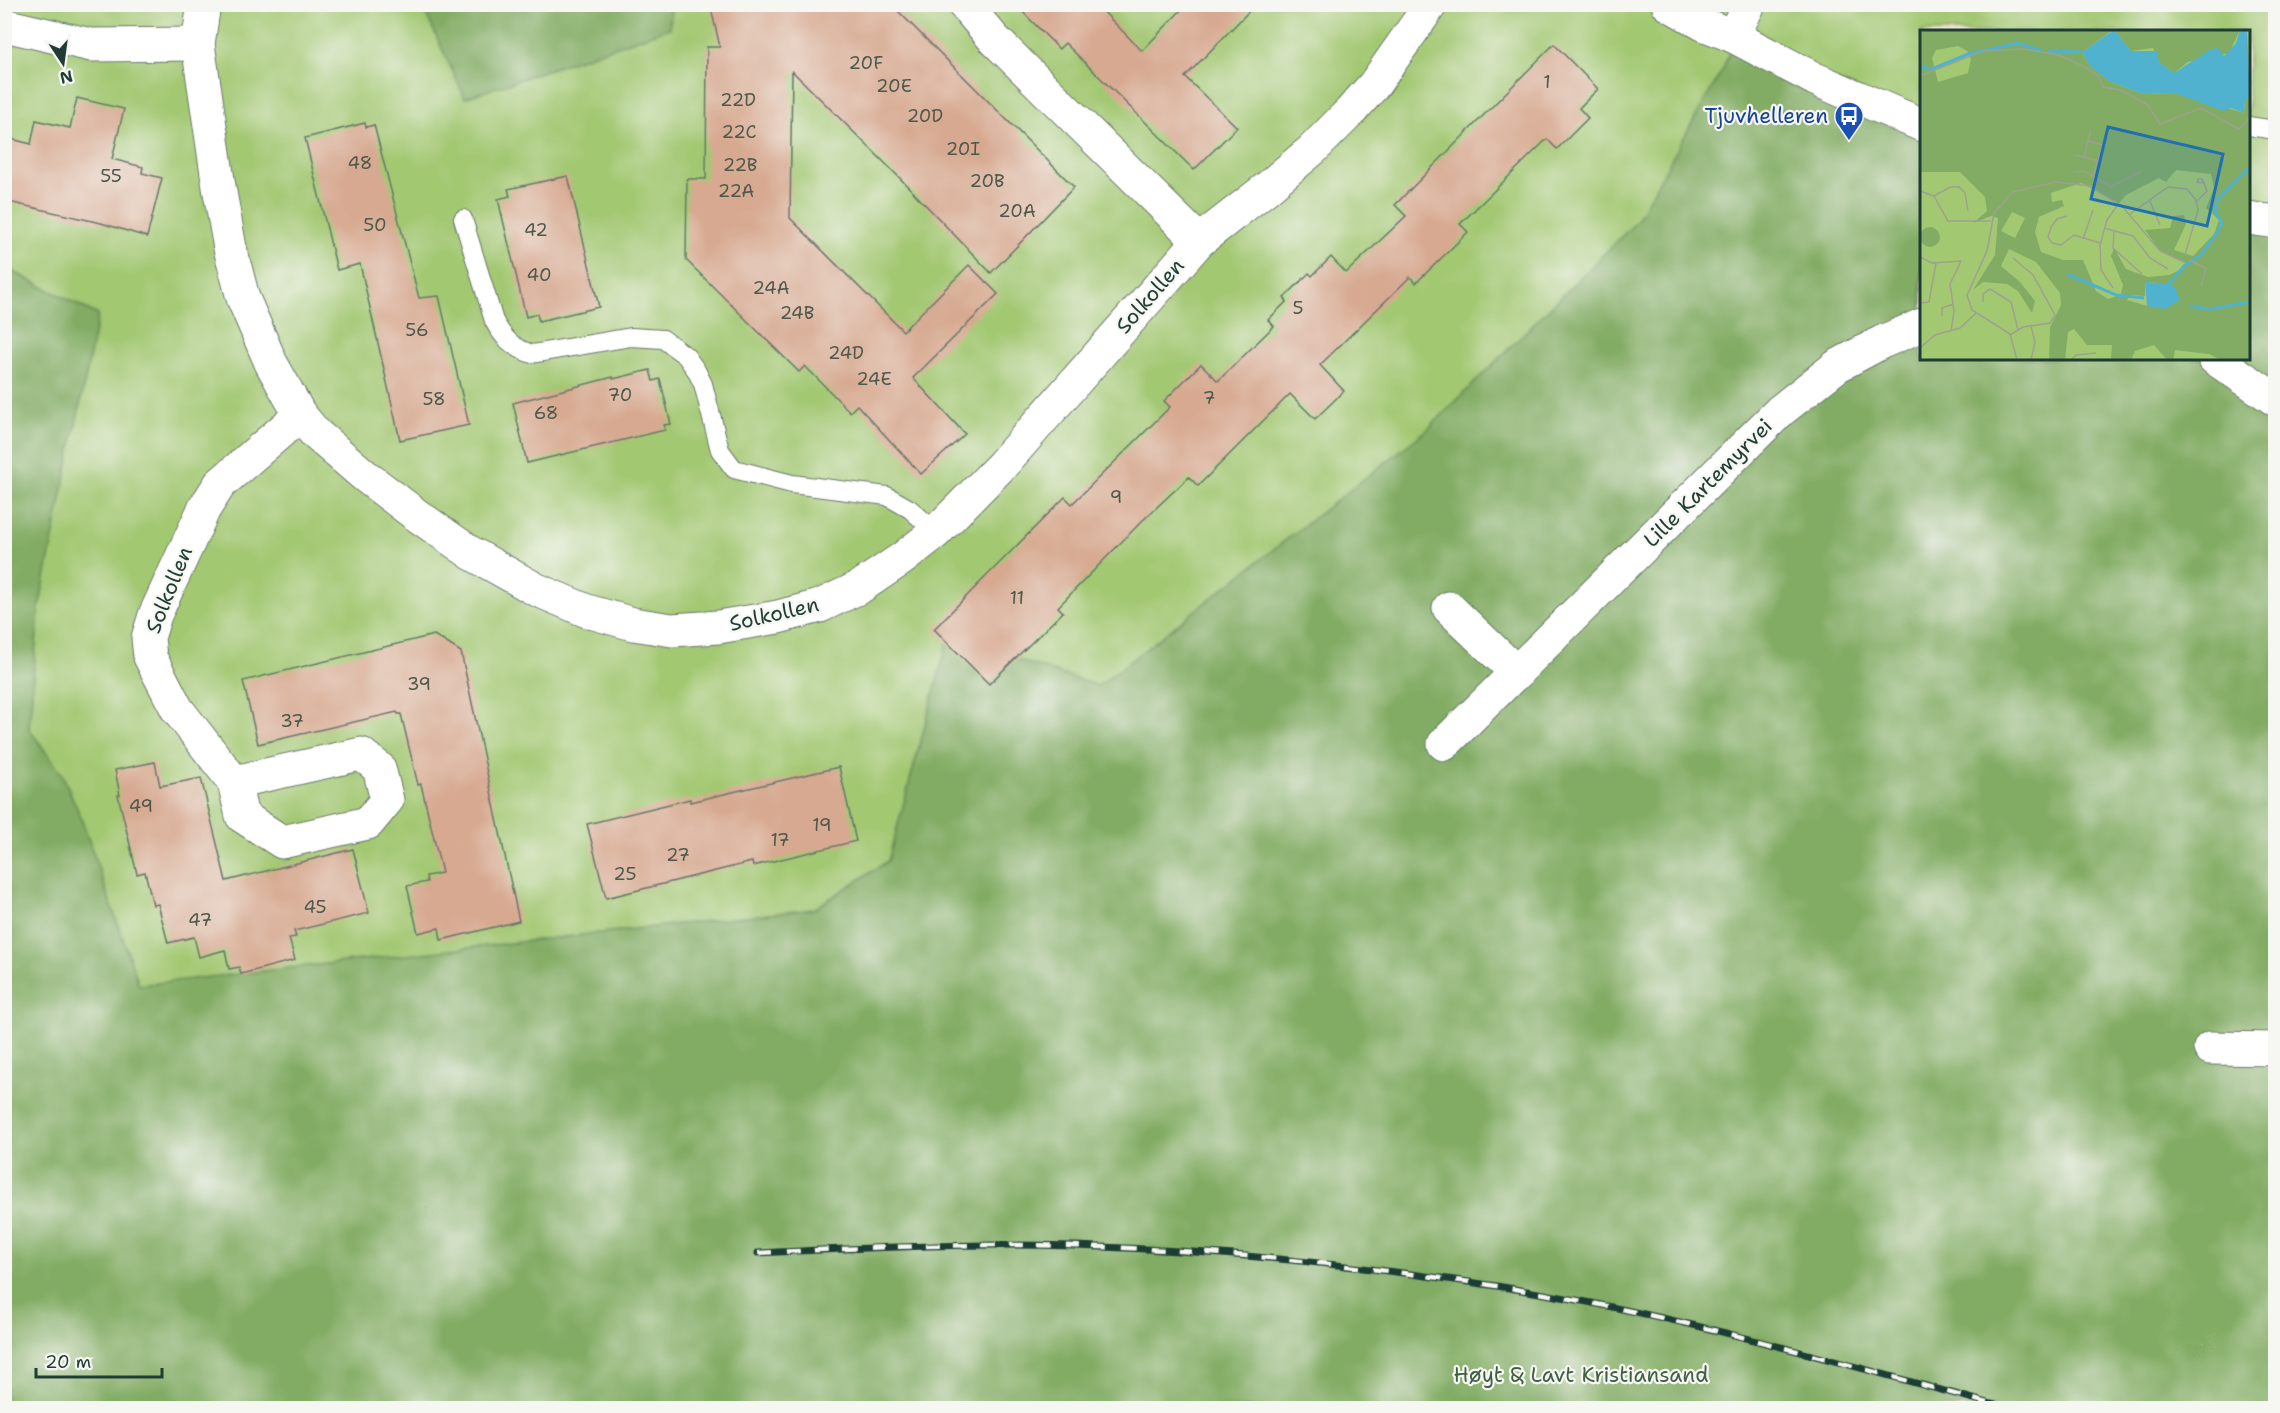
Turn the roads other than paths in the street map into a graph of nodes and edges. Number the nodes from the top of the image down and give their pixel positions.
1 (204, 4) edge
2 (964, 4) edge
3 (1431, 4) edge
4 (1668, 4) edge
5 (1749, 4) edge
6 (4, 25) edge
7 (1733, 36) junction
8 (198, 44) junction
9 (1920, 124) edge
10 (2250, 126) edge
11 (2276, 130) edge
12 (2250, 218) edge
13 (462, 219) dead end
14 (2276, 222) edge
15 (1199, 241) junction
16 (1920, 325) edge
17 (2217, 360) edge
18 (2276, 400) edge
19 (300, 415) junction
20 (936, 532) junction
21 (1449, 608) dead end
22 (1517, 673) junction
23 (1444, 744) dead end
24 (234, 782) dead end
25 (2210, 1048) dead end
26 (2276, 1049) edge

1 - 8 street, Solkollen
2 - 15 street, Solkollen
3 - 15 street, Solkollen
4 - 7 street
5 - 7 street
6 - 8 street
7 - 9 street
8 - 19 street, Solkollen
10 - 11 lane
12 - 14 street
13 - 20 lane
15 - 20 street, Solkollen
16 - 22 street, Lille Kartemyrvei
17 - 18 street
19 - 20 street, Solkollen
19 - 24 street, Solkollen
21 - 22 street
22 - 23 street, Lille Kartemyrvei
25 - 26 street

